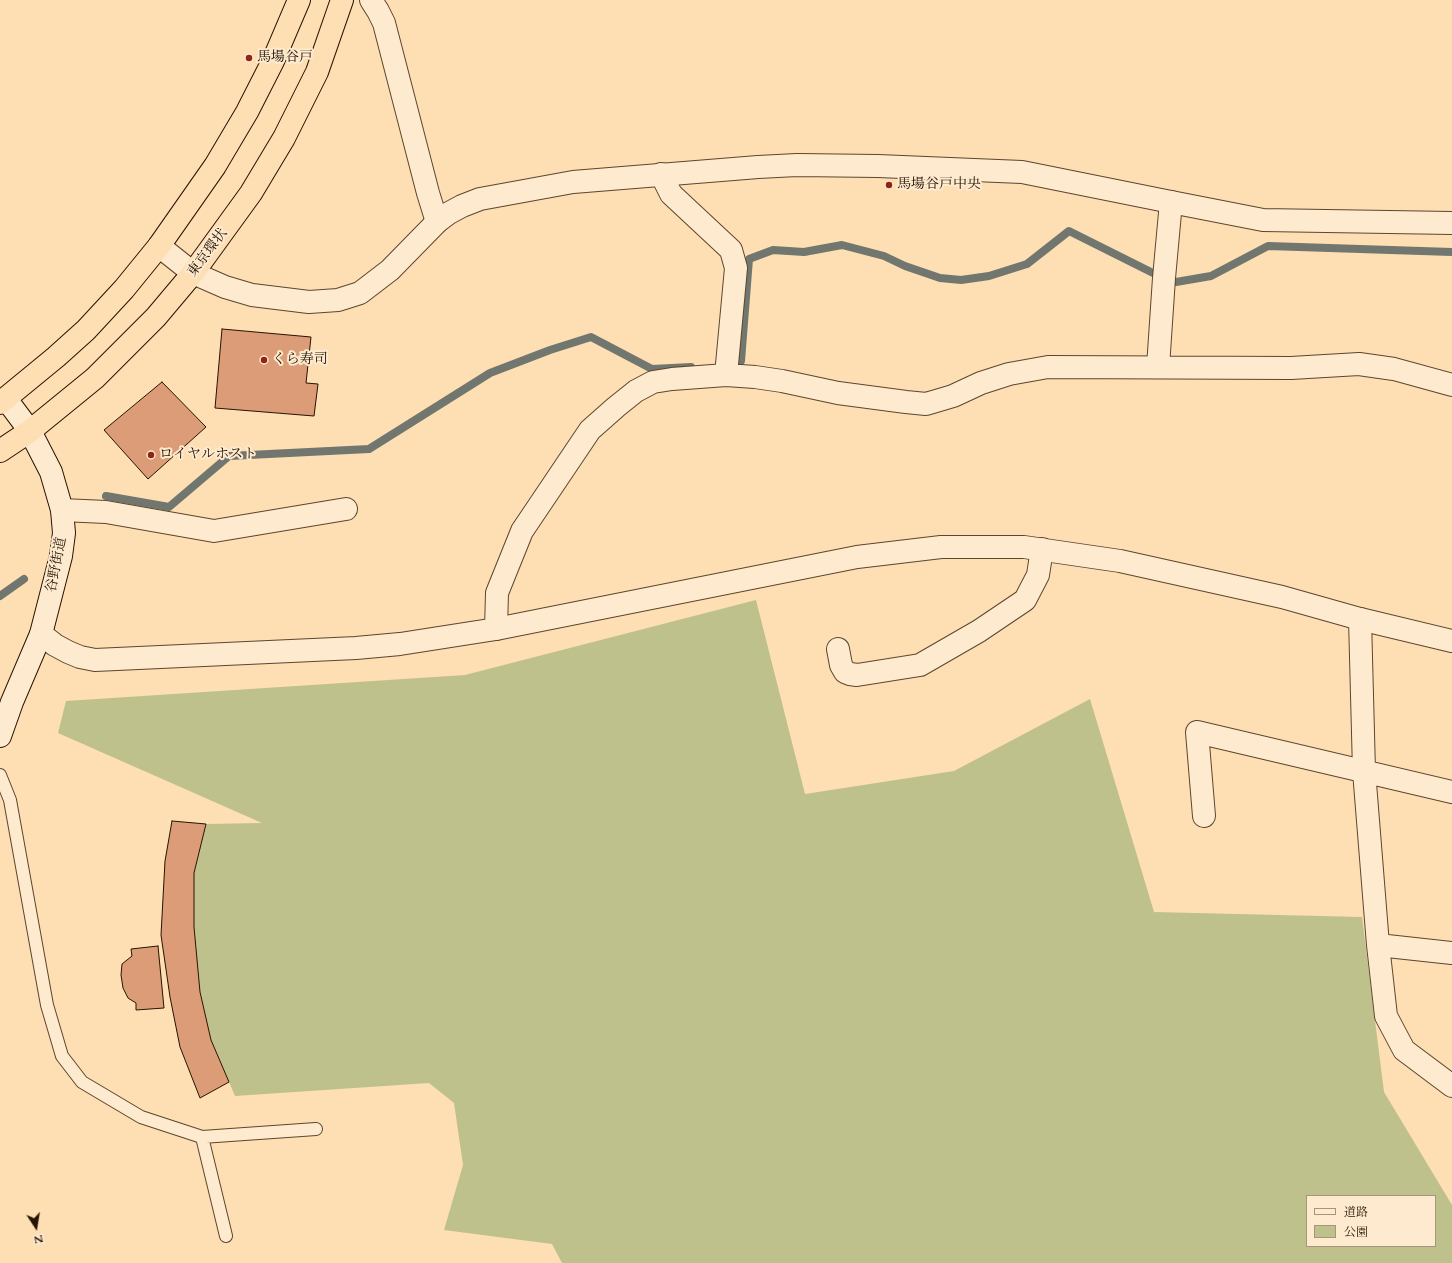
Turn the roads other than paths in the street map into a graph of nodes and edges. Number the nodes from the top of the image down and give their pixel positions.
1 (299, 0) edge
2 (342, 0) edge
3 (371, 0) edge
4 (661, 174) junction
5 (1171, 202) junction
6 (438, 222) junction
7 (1452, 223) edge
8 (159, 246) junction
9 (193, 273) junction
10 (1158, 367) junction
11 (726, 375) junction
12 (1452, 385) edge
13 (3, 401) edge
14 (30, 431) junction
15 (0, 451) edge
16 (346, 509) dead end
17 (62, 510) junction
18 (1042, 549) junction
19 (1360, 619) junction
20 (496, 630) junction
21 (41, 634) junction
22 (1452, 641) edge
23 (838, 648) dead end
24 (0, 736) edge
25 (1364, 771) junction
26 (0, 774) edge
27 (1452, 792) edge
28 (1204, 816) dead end
29 (1378, 945) junction
30 (1452, 953) edge
31 (1452, 1086) edge
32 (316, 1129) dead end
33 (202, 1138) junction
34 (226, 1236) dead end

1 - 8 highway
2 - 9 highway, 東京環状
3 - 6 street
4 - 5 street
4 - 6 street
4 - 11 street
5 - 7 street
5 - 10 street
6 - 9 street
8 - 9 street
8 - 13 highway
9 - 14 highway, 東京環状
10 - 11 street
10 - 12 street
11 - 20 street
13 - 14 street, 谷野街道
14 - 15 highway, 東京環状
14 - 17 street, 谷野街道
16 - 17 street
17 - 21 street, 谷野街道
18 - 19 street
18 - 20 street
18 - 23 street
19 - 22 street
19 - 25 street
20 - 21 street
21 - 24 street, 谷野街道
25 - 27 street
25 - 28 street
25 - 29 street
26 - 33 lane
29 - 30 street
29 - 31 street
32 - 33 lane
33 - 34 lane

